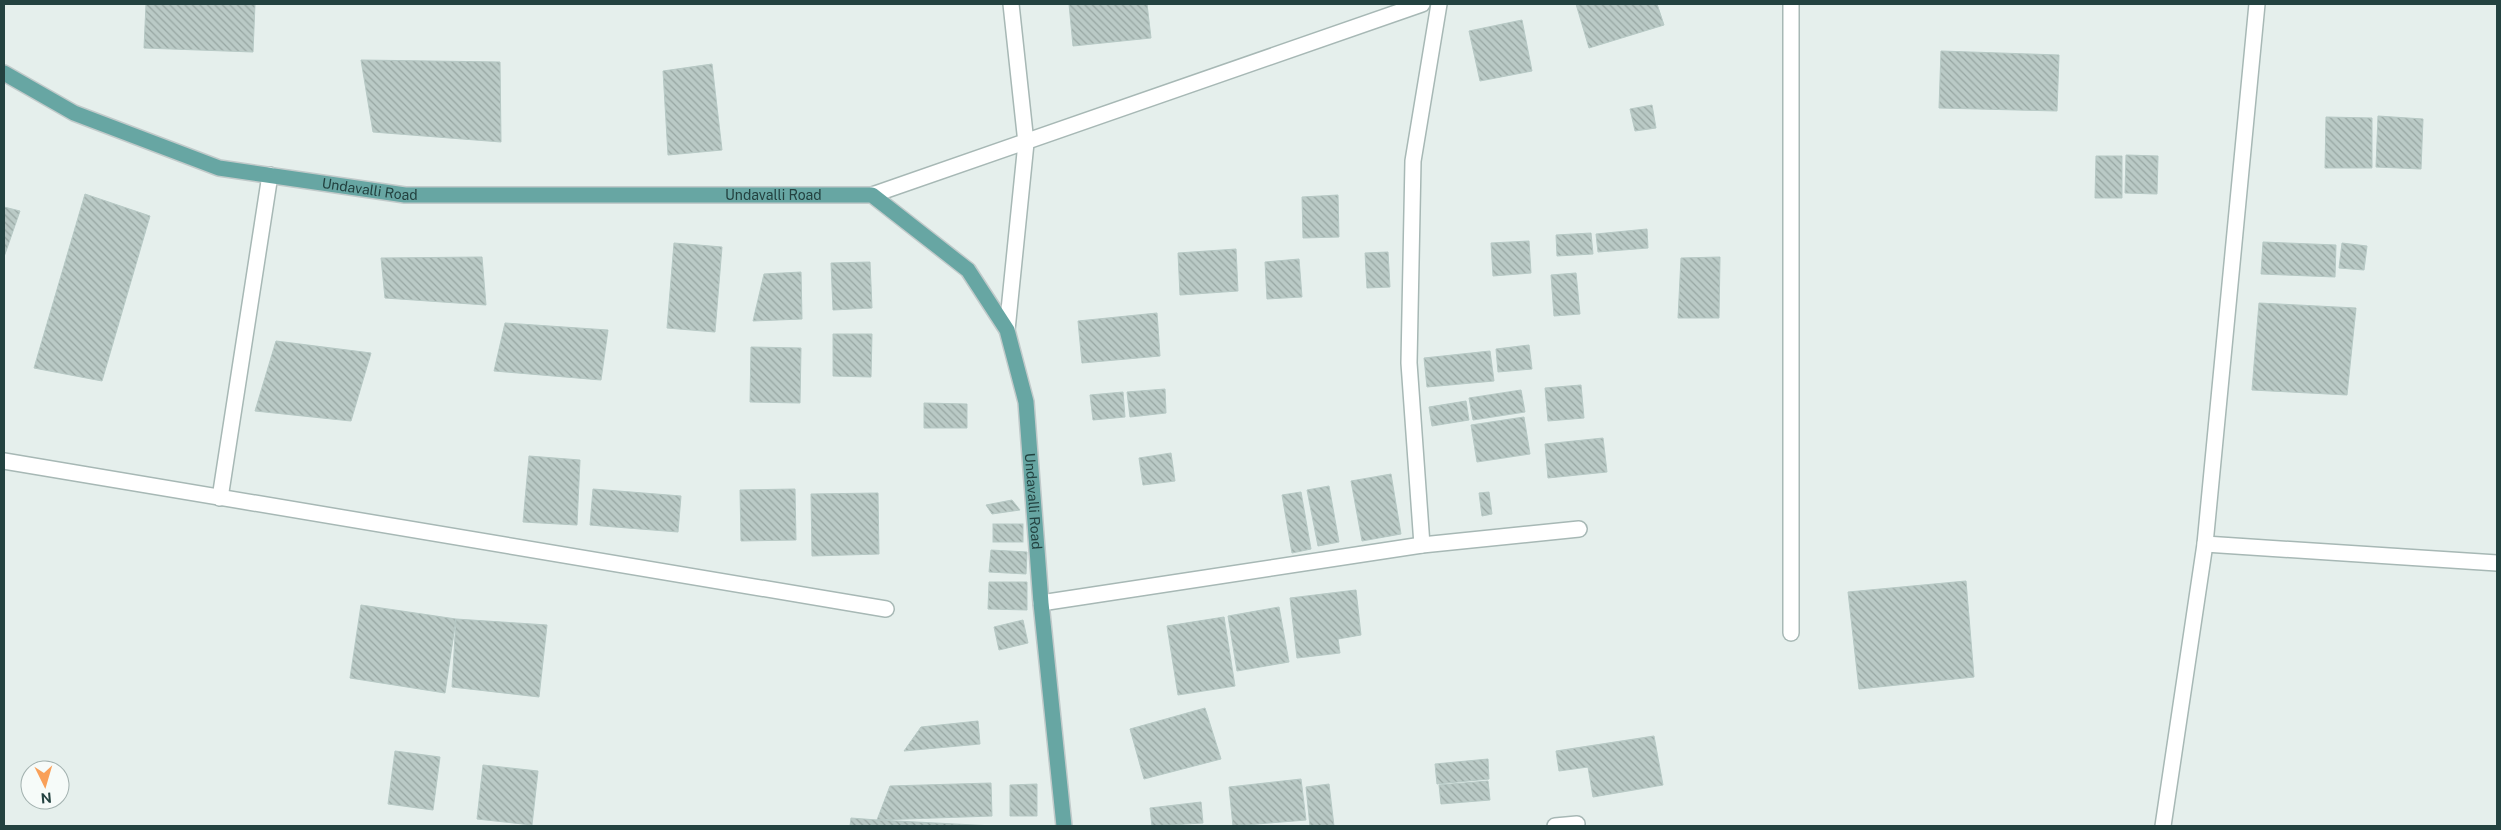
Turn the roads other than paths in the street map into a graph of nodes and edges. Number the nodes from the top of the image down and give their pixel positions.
1 (1011, 4) edge
2 (1422, 4) edge
3 (1439, 4) edge
4 (1791, 4) edge
5 (2257, 4) edge
6 (4, 73) edge
7 (1026, 143) junction
8 (270, 175) junction
9 (872, 195) junction
10 (1008, 330) junction
11 (4, 462) edge
12 (220, 498) junction
13 (1579, 529) dead end
14 (1422, 544) junction
15 (2205, 544) junction
16 (2497, 563) edge
17 (1041, 603) junction
18 (886, 609) dead end
19 (1791, 633) dead end
20 (1577, 824) dead end
21 (1064, 826) edge
22 (1555, 826) edge
23 (2163, 826) edge

1 - 7 street
2 - 7 street
3 - 14 street
4 - 19 street
5 - 15 street
6 - 8 main road, Undavalli Road
7 - 9 street
7 - 10 street
8 - 9 main road, Undavalli Road
8 - 12 street
9 - 10 main road, Undavalli Road
10 - 17 main road, Undavalli Road
11 - 12 street
12 - 18 street
13 - 14 street
14 - 17 street
15 - 16 street
15 - 23 street
17 - 21 main road, Undavalli Road
20 - 22 street

